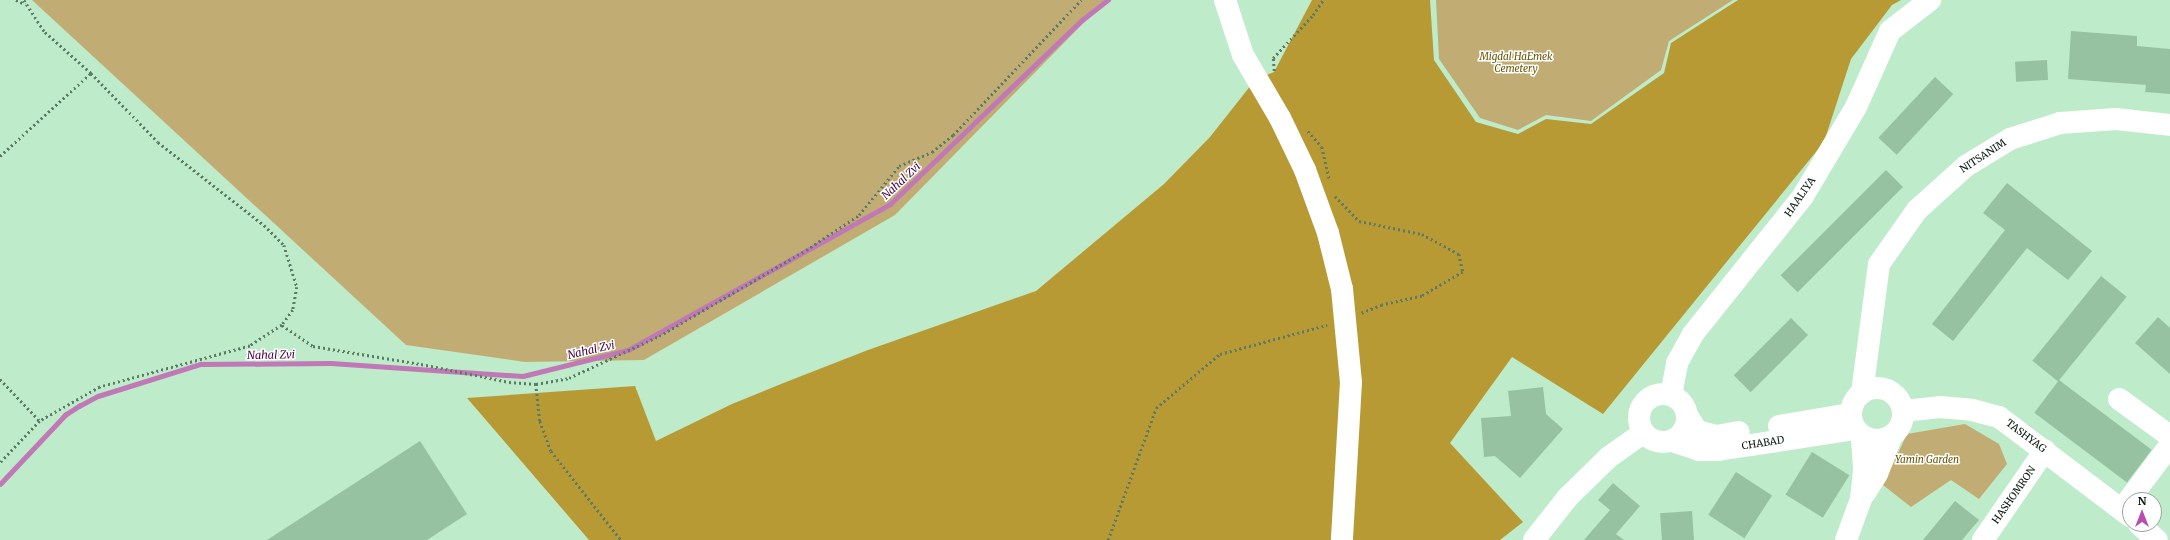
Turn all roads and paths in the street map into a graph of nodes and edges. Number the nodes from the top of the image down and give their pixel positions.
1 (16, 0) edge
2 (1081, 0) edge
3 (1225, 0) edge
4 (1322, 0) edge
5 (1930, 0) edge
6 (25, 2) edge
7 (91, 73) junction
8 (1275, 74) dead end
9 (2170, 125) edge
10 (1304, 126) dead end
11 (0, 156) edge
12 (1331, 186) dead end
13 (1333, 194) dead end
14 (1347, 320) junction
15 (282, 325) junction
16 (1871, 330) junction
17 (0, 379) edge
18 (536, 384) junction
19 (1887, 391) junction
20 (1862, 393) junction
21 (1671, 395) junction
22 (2119, 399) dead end
23 (1903, 411) junction
24 (1687, 415) junction
25 (40, 421) junction
26 (1856, 426) junction
27 (1643, 433) junction
28 (1891, 436) junction
29 (2170, 436) edge
30 (1672, 441) junction
31 (2170, 445) edge
32 (2045, 450) junction
33 (0, 463) edge
34 (2140, 492) edge
35 (1861, 498) junction
36 (2122, 510) edge
37 (2148, 532) edge
38 (621, 540) edge
39 (1108, 540) edge
40 (1342, 540) edge
41 (1534, 540) edge
42 (1846, 540) edge
43 (1982, 540) edge
44 (2157, 540) edge

1 - 6 path
2 - 18 path
3 - 14 street
4 - 8 path
5 - 21 street, HAALIYA
6 - 7 path
7 - 11 path
7 - 15 path
9 - 16 street, NITSANIM
10 - 12 path
13 - 14 path
14 - 39 path
14 - 40 street
15 - 18 path
15 - 25 path
16 - 19 street, NITSANIM
16 - 20 street, NITSANIM
17 - 25 path
18 - 38 path
19 - 20 street
19 - 23 street
20 - 26 street
21 - 24 street
21 - 27 street
22 - 29 street
23 - 28 street
23 - 32 street, TASHYAG
24 - 26 street, CHABAD
24 - 30 street
25 - 33 path
26 - 28 street
26 - 30 street, CHABAD
26 - 35 street
27 - 30 street
27 - 41 street
28 - 35 street
31 - 34 street
32 - 36 street, TASHYAG
32 - 43 street, HASHOMRON
35 - 42 street
37 - 44 street

